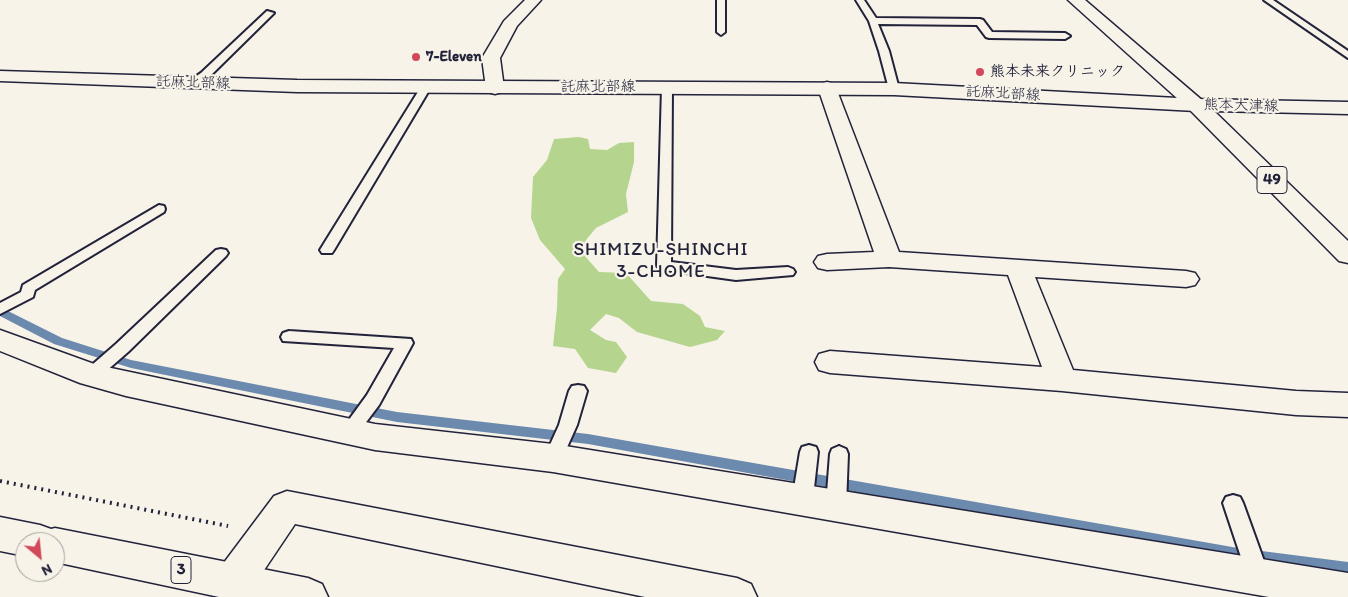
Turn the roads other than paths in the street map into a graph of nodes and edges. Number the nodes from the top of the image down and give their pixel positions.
1 (533, 0) edge
2 (721, 0) edge
3 (860, 0) edge
4 (1076, 0) edge
5 (1268, 0) edge
6 (270, 13) dead end
7 (873, 21) junction
8 (721, 32) dead end
9 (1066, 36) dead end
10 (1348, 55) edge
11 (0, 76) edge
12 (193, 83) junction
13 (426, 87) junction
14 (667, 87) junction
15 (495, 88) junction
16 (827, 88) junction
17 (894, 88) junction
18 (1196, 105) junction
19 (1348, 108) edge
20 (159, 209) dead end
21 (327, 250) dead end
22 (221, 253) dead end
23 (1348, 255) edge
24 (889, 259) junction
25 (826, 262) dead end
26 (1019, 269) junction
27 (788, 272) dead end
28 (1186, 279) dead end
29 (0, 309) edge
30 (289, 337) dead end
31 (0, 340) edge
32 (830, 362) dead end
33 (96, 371) junction
34 (1062, 380) junction
35 (578, 391) dead end
36 (1348, 405) edge
37 (353, 427) junction
38 (555, 454) junction
39 (808, 458) dead end
40 (838, 461) dead end
41 (802, 494) junction
42 (837, 500) junction
43 (1233, 503) dead end
44 (0, 534) edge
45 (15, 537) edge
46 (65, 547) edge
47 (1256, 570) junction
48 (234, 581) junction
49 (1348, 592) edge
50 (308, 597) edge
51 (737, 597) edge

1 - 15 main road
2 - 8 lane
3 - 7 lane
4 - 18 main road
5 - 10 lane
6 - 12 lane
7 - 9 lane
7 - 17 lane
11 - 12 main road, 託麻北部線
12 - 13 main road, 託麻北部線
13 - 15 main road, 託麻北部線
13 - 21 lane
14 - 15 main road, 託麻北部線
14 - 16 main road, 託麻北部線
14 - 27 lane
16 - 17 main road, 託麻北部線
16 - 24 main road
17 - 18 main road, 託麻北部線
18 - 19 main road, 熊本大津線
18 - 23 main road, 熊本大津線 / 49
20 - 29 lane
22 - 33 lane
24 - 25 main road
24 - 26 main road
26 - 28 main road
26 - 34 main road
30 - 37 lane
31 - 33 main road
32 - 34 main road
33 - 37 main road
34 - 36 main road
35 - 38 lane
37 - 38 main road
38 - 41 main road
39 - 41 lane
40 - 42 lane
41 - 42 main road
42 - 47 main road
43 - 47 lane
44 - 45 main road
46 - 48 main road, 3
47 - 49 main road
48 - 50 main road, 3
48 - 51 main road

